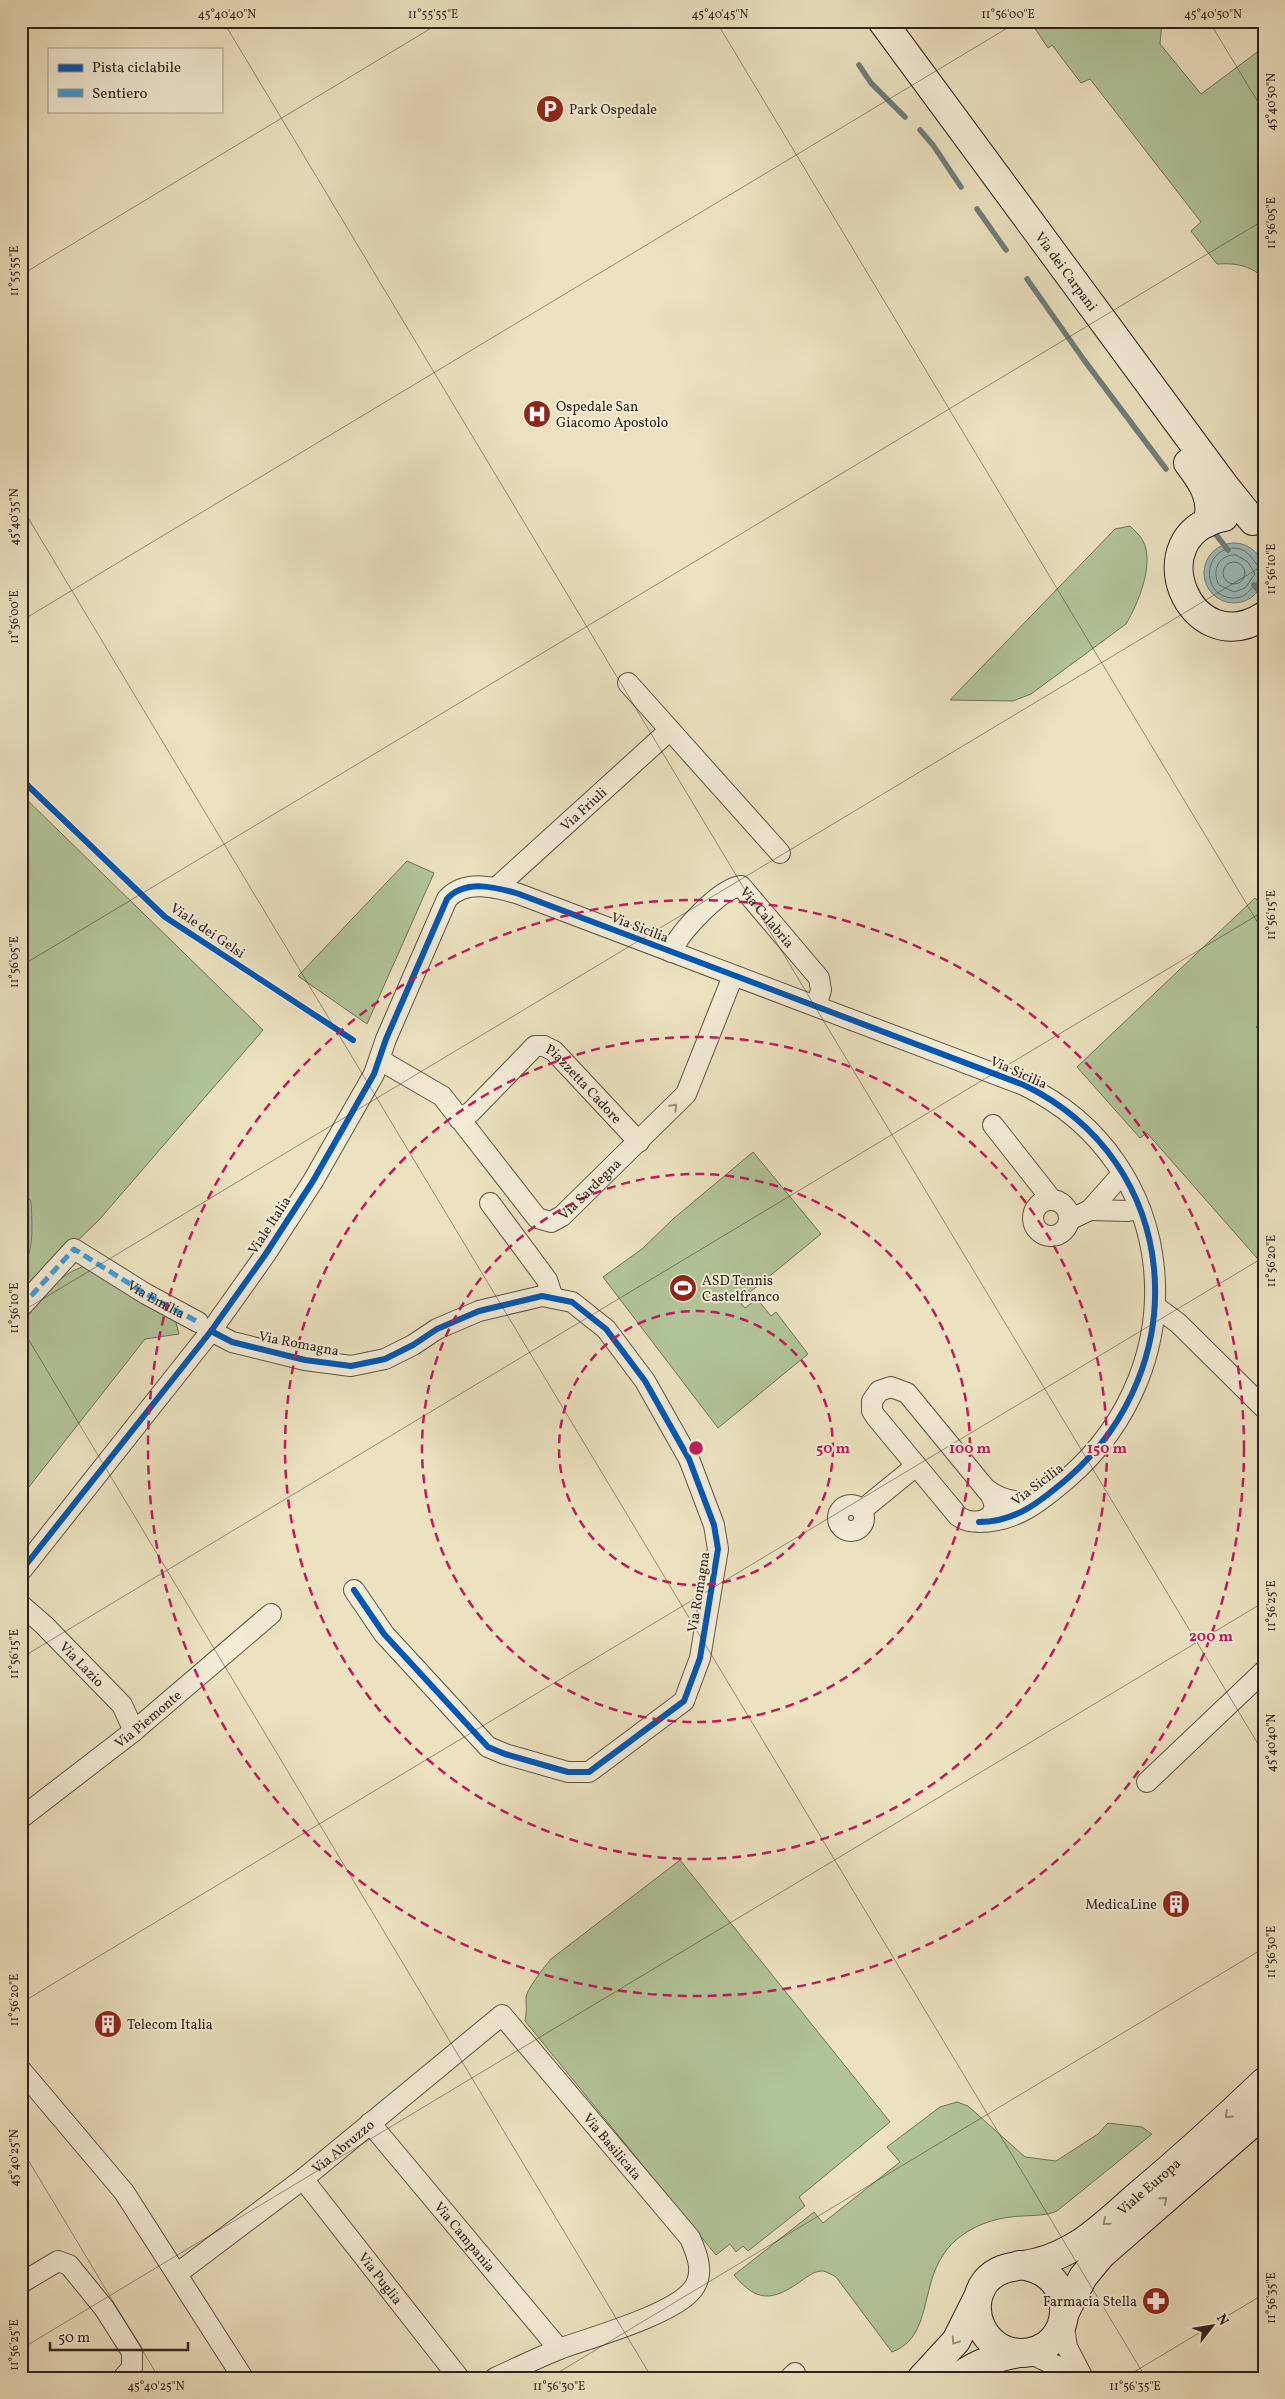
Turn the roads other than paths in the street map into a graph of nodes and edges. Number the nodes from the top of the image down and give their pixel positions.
1 (862, 21) edge
2 (882, 21) edge
3 (1206, 523) junction
4 (1260, 524) edge
5 (1262, 618) edge
6 (628, 683) dead end
7 (670, 730) junction
8 (780, 853) dead end
9 (496, 888) junction
10 (671, 952) junction
11 (733, 976) junction
12 (816, 1006) junction
13 (380, 1060) junction
14 (459, 1119) junction
15 (993, 1125) dead end
16 (639, 1142) junction
17 (1122, 1174) junction
18 (1052, 1200) junction
19 (490, 1203) dead end
20 (1140, 1209) junction
21 (1090, 1210) junction
22 (1069, 1220) junction
23 (553, 1298) junction
24 (1155, 1306) junction
25 (21, 1307) edge
26 (204, 1326) junction
27 (1261, 1400) edge
28 (916, 1466) junction
29 (986, 1489) junction
30 (1042, 1498) junction
31 (862, 1510) dead end
32 (979, 1522) junction
33 (21, 1570) edge
34 (354, 1590) dead end
35 (21, 1605) edge
36 (270, 1614) dead end
37 (1264, 1671) edge
38 (134, 1731) junction
39 (1147, 1782) dead end
40 (21, 1818) edge
41 (502, 2015) joint
42 (21, 2070) edge
43 (1264, 2082) edge
44 (1264, 2113) edge
45 (370, 2123) junction
46 (302, 2179) junction
47 (1019, 2265) junction
48 (178, 2273) junction
49 (21, 2283) edge
50 (978, 2298) junction
51 (1063, 2317) junction
52 (559, 2350) junction
53 (1024, 2353) junction
54 (122, 2378) edge
55 (243, 2378) edge
56 (458, 2378) edge
57 (495, 2378) edge
58 (922, 2378) edge
59 (957, 2378) edge
60 (1082, 2378) edge

1 - 3 street, Via dei Carpani
2 - 4 street, Via dei Carpani
3 - 4 street
3 - 5 street
6 - 7 street
7 - 8 street
7 - 9 street, Via Friuli
9 - 10 street, Via Sicilia
9 - 13 street, Viale Italia
10 - 11 street, Via Sicilia
10 - 12 street, Via Calabria
11 - 12 street, Via Sicilia
16 -> 11 street, Via Sardegna
12 - 17 street, Via Sicilia
13 - 14 street, Via Sardegna
13 - 26 street, Viale Italia
14 - 16 street, Piazzetta Cadore
14 - 16 street, Via Sardegna
15 - 18 street
17 - 20 street, Via Sicilia
17 - 21 street
18 - 22 street
18 - 22 street
19 - 23 street
20 - 21 street
20 - 24 street, Via Sicilia
21 - 22 street
23 - 26 street, Via Romagna
23 - 34 street, Via Romagna
24 - 27 street
24 - 30 street, Via Sicilia
25 - 26 street, Via Emilia
26 - 33 street, Viale Italia
28 - 29 street, Via Sicilia
28 - 31 street
28 - 32 street, Via Sicilia
29 - 30 street, Via Sicilia
29 - 32 street, Via Sicilia
30 - 32 street, Via Sicilia
35 - 38 street, Via Lazio
36 - 38 street, Via Piemonte
37 - 39 street
38 - 40 street, Via Piemonte
41 - 45 street, Via Abruzzo
41 - 52 street, Via Basilicata
42 - 48 street
43 -> 47 street, Viale Europa
51 -> 44 street, Viale Europa
45 - 46 street, Via Abruzzo
45 - 52 street, Via Campania
46 - 48 street, Via Abruzzo
46 - 56 street, Via Puglia
47 - 50 street, Viale Europa
47 - 51 street
48 - 55 street
49 - 54 street
50 - 53 street
50 -> 58 street, Viale Europa
51 - 53 street, Viale Europa
51 - 60 street
52 - 57 street
53 - 59 street, Viale Europa
53 - 60 street

